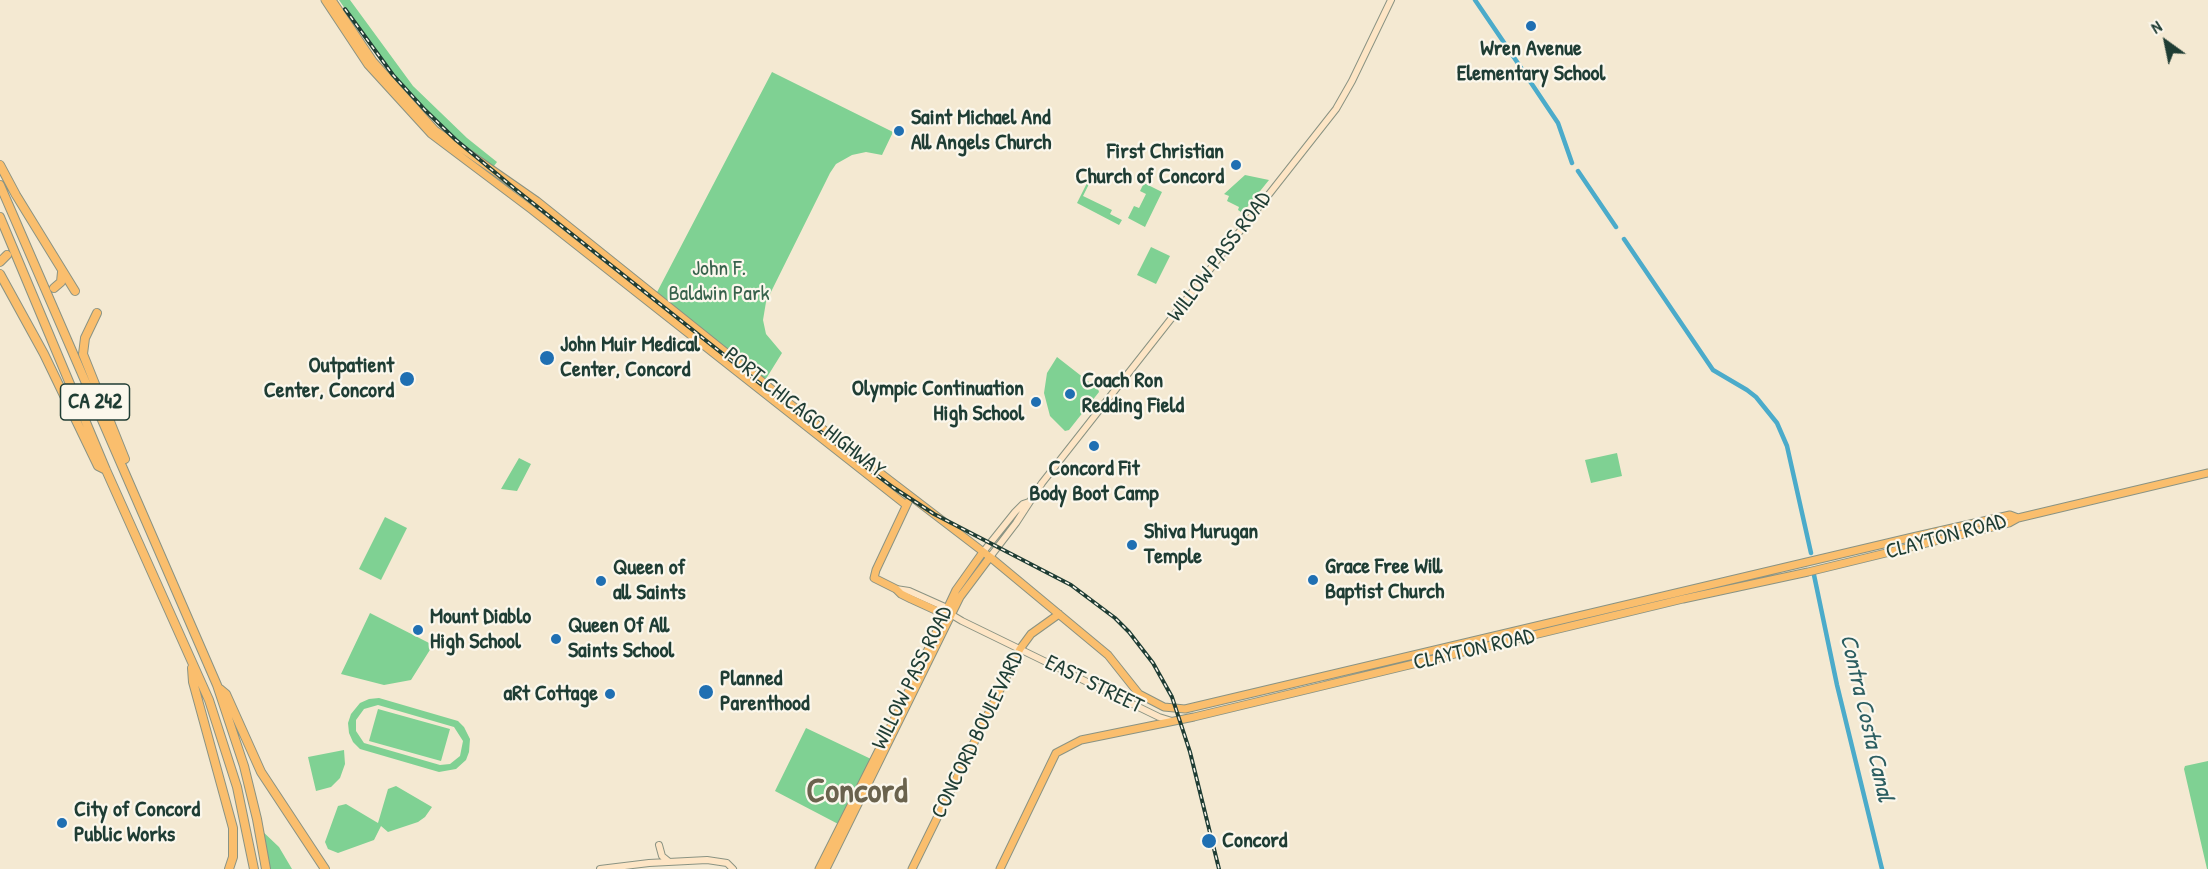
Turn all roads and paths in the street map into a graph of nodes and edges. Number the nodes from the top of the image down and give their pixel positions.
1 (325, 0) edge
2 (332, 0) edge
3 (1391, 0) edge
4 (0, 165) edge
5 (0, 185) edge
6 (0, 217) edge
7 (7, 255) dead end
8 (0, 262) edge
9 (62, 272) junction
10 (0, 274) edge
11 (54, 288) dead end
12 (75, 291) dead end
13 (97, 313) dead end
14 (679, 315) junction
15 (672, 322) junction
16 (106, 470) junction
17 (2208, 473) edge
18 (911, 497) junction
19 (1029, 502) junction
20 (140, 506) junction
21 (906, 506) junction
22 (2018, 518) junction
23 (983, 552) junction
24 (990, 557) junction
25 (948, 613) junction
26 (1059, 614) junction
27 (1020, 649) junction
28 (192, 667) junction
29 (217, 686) junction
30 (1185, 709) joint
31 (1173, 721) junction
32 (659, 845) dead end
33 (668, 861) junction
34 (229, 869) edge
35 (254, 869) edge
36 (266, 869) edge
37 (325, 869) edge
38 (600, 869) edge
39 (733, 869) edge
40 (819, 869) edge
41 (826, 869) edge
42 (912, 869) edge
43 (1000, 869) edge

1 - 15 main road, PORT CHICAGO HIGHWAY
2 - 14 main road, PORT CHICAGO HIGHWAY
3 - 19 main road, WILLOW PASS ROAD
4 - 9 highway
5 - 20 highway, CA 242
6 - 16 highway, CA 242
7 - 8 highway
9 - 11 highway
9 - 12 highway
10 - 16 highway
13 - 20 highway
14 - 15 main road
14 - 18 main road, PORT CHICAGO HIGHWAY
15 - 21 main road, PORT CHICAGO HIGHWAY
16 - 28 highway, CA 242
17 - 22 main road, CLAYTON ROAD
18 - 21 main road
18 - 23 main road, PORT CHICAGO HIGHWAY
19 - 23 main road, WILLOW PASS ROAD
19 - 24 main road, WILLOW PASS ROAD
20 - 29 highway, CA 242
21 - 25 main road, EAST STREET
22 - 30 main road, CLAYTON ROAD
22 - 31 main road, CLAYTON ROAD
23 - 24 main road, PORT CHICAGO HIGHWAY
23 - 25 main road, WILLOW PASS ROAD
24 - 25 main road, WILLOW PASS ROAD
24 - 26 main road, PORT CHICAGO HIGHWAY
25 - 27 main road, EAST STREET
25 - 40 main road, WILLOW PASS ROAD
25 - 41 main road, WILLOW PASS ROAD
26 - 27 main road, CONCORD BOULEVARD
26 - 30 main road, PORT CHICAGO HIGHWAY
27 - 31 main road, EAST STREET
27 - 42 main road, CONCORD BOULEVARD
28 - 34 highway
28 - 35 highway, CA 242
29 - 36 highway, CA 242
29 - 37 highway
31 - 43 main road, CLAYTON ROAD
32 - 33 main road
33 - 38 main road
33 - 39 main road

